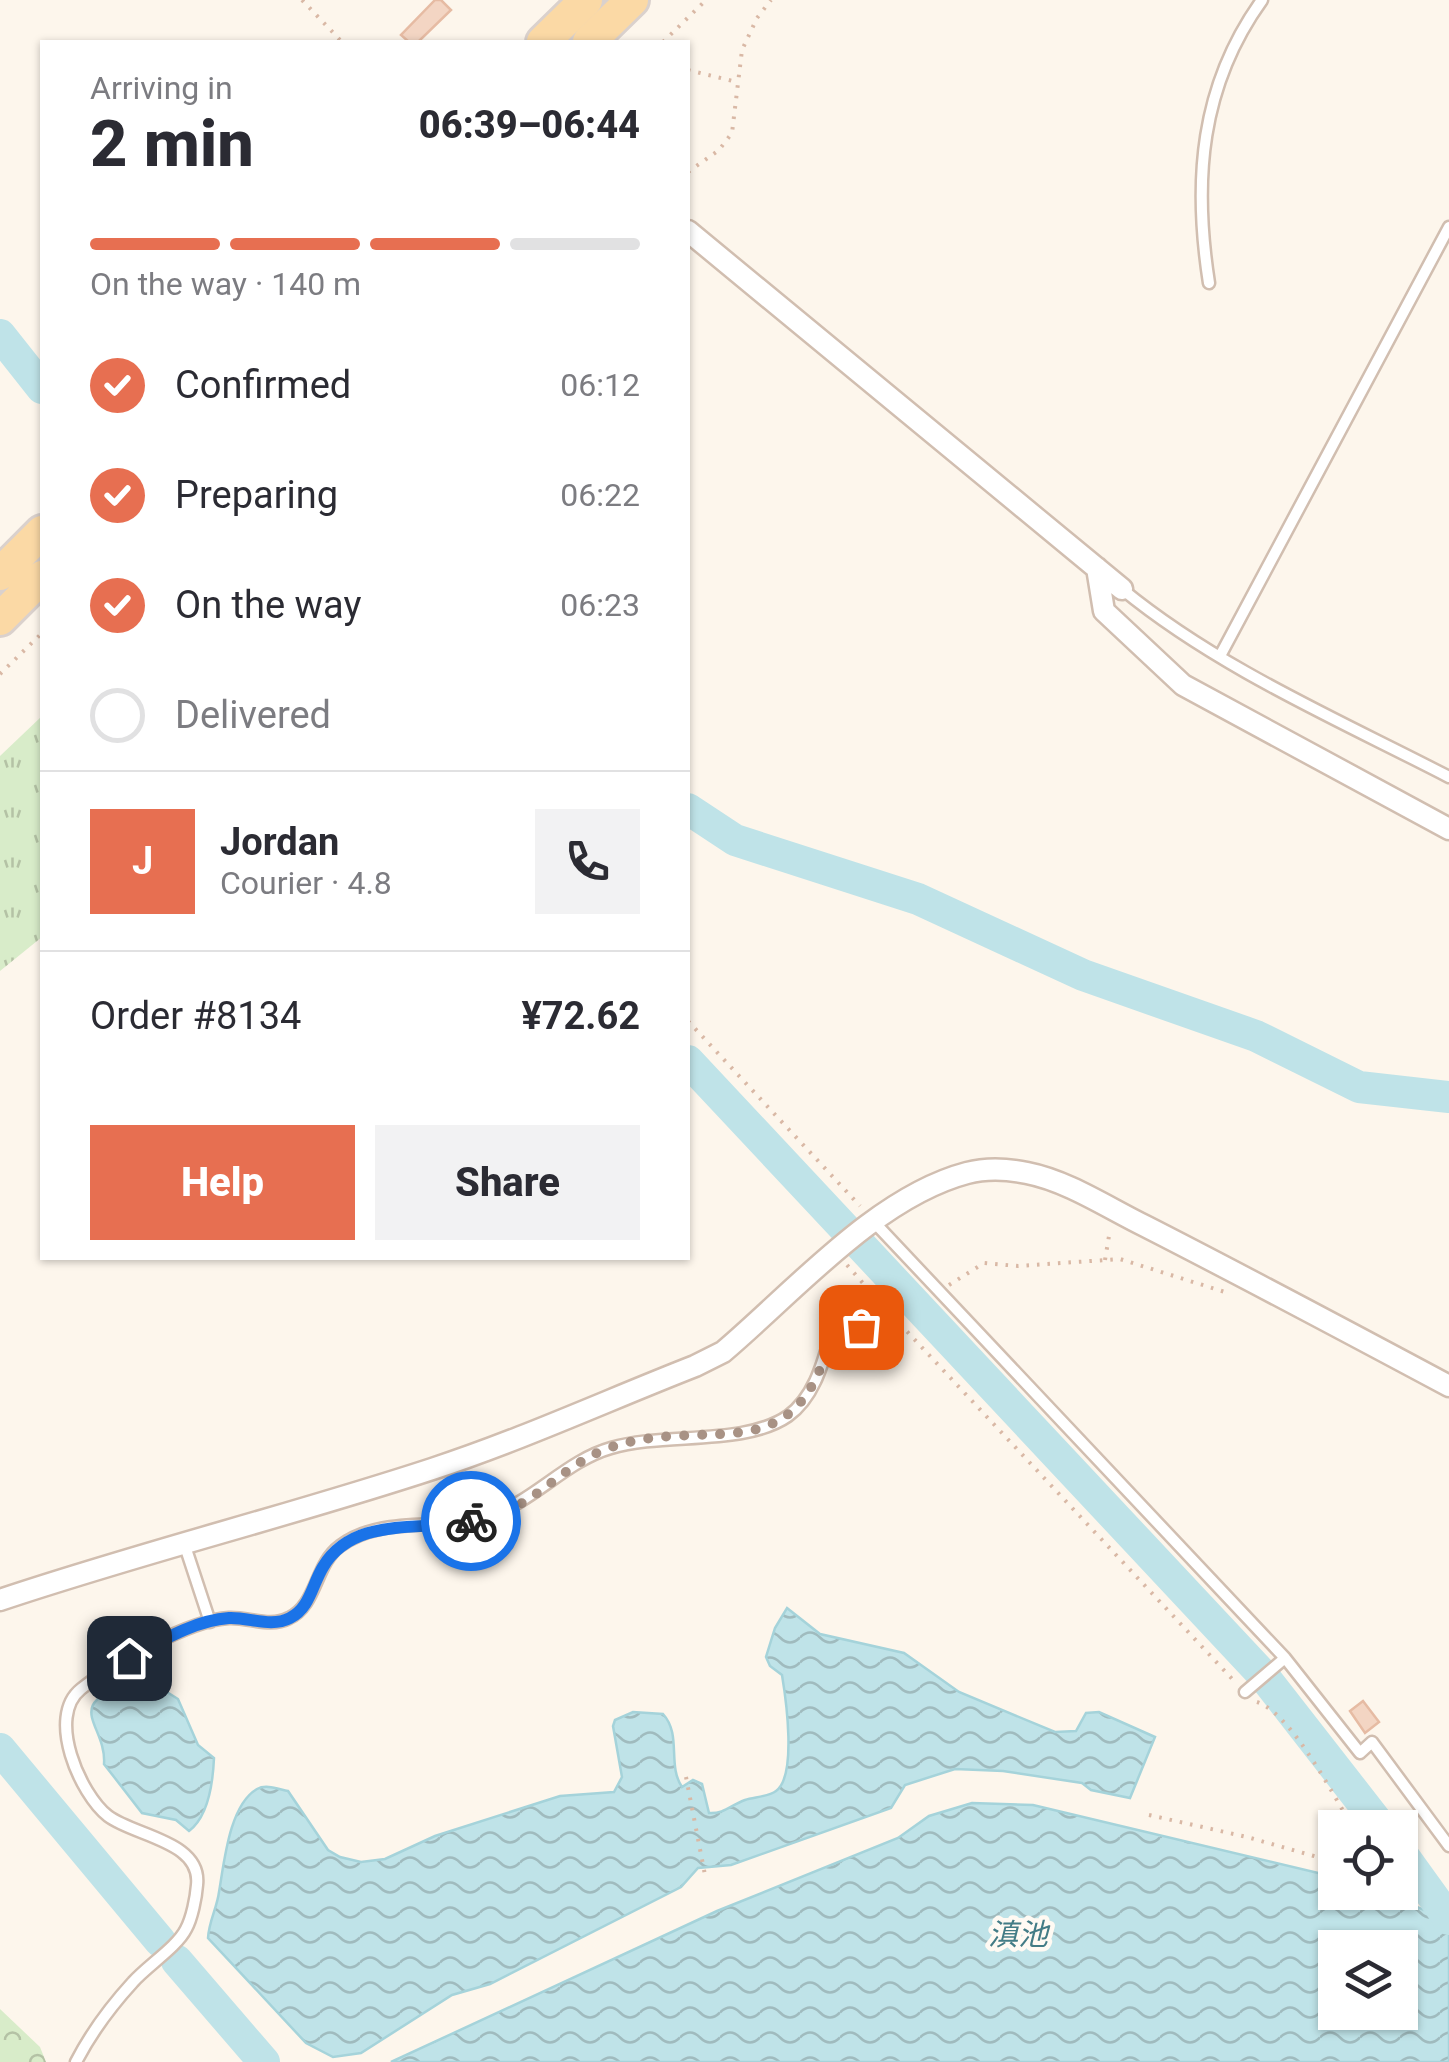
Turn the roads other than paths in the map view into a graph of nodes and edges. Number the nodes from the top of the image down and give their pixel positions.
1 (586, 0) edge
2 (632, 0) edge
3 (1262, 0) edge
4 (545, 40) edge
5 (591, 40) edge
6 (1449, 228) edge
7 (690, 233) edge
8 (1208, 283) dead end
9 (40, 534) edge
10 (1097, 568) junction
11 (0, 574) edge
12 (40, 579) edge
13 (1122, 589) joint
14 (0, 619) edge
15 (1220, 656) junction
16 (1449, 777) edge
17 (1449, 828) edge
18 (869, 1225) junction
19 (892, 1316) road end
20 (1449, 1386) edge
21 (184, 1543) junction
22 (0, 1600) edge
23 (210, 1622) junction
24 (1282, 1660) junction
25 (1245, 1692) road end
26 (1449, 1846) edge
27 (76, 2062) edge

1 - 4 main road
2 - 5 main road
3 - 8 lane
6 - 15 lane
7 - 10 street
9 - 11 main road
10 - 13 street
10 - 17 street
12 - 14 main road
13 - 15 lane
15 - 16 lane
18 - 20 street
18 - 21 street
18 - 24 lane
19 - 23 lane
21 - 22 street
21 - 23 lane
23 - 27 lane
24 - 25 lane
24 - 26 lane

